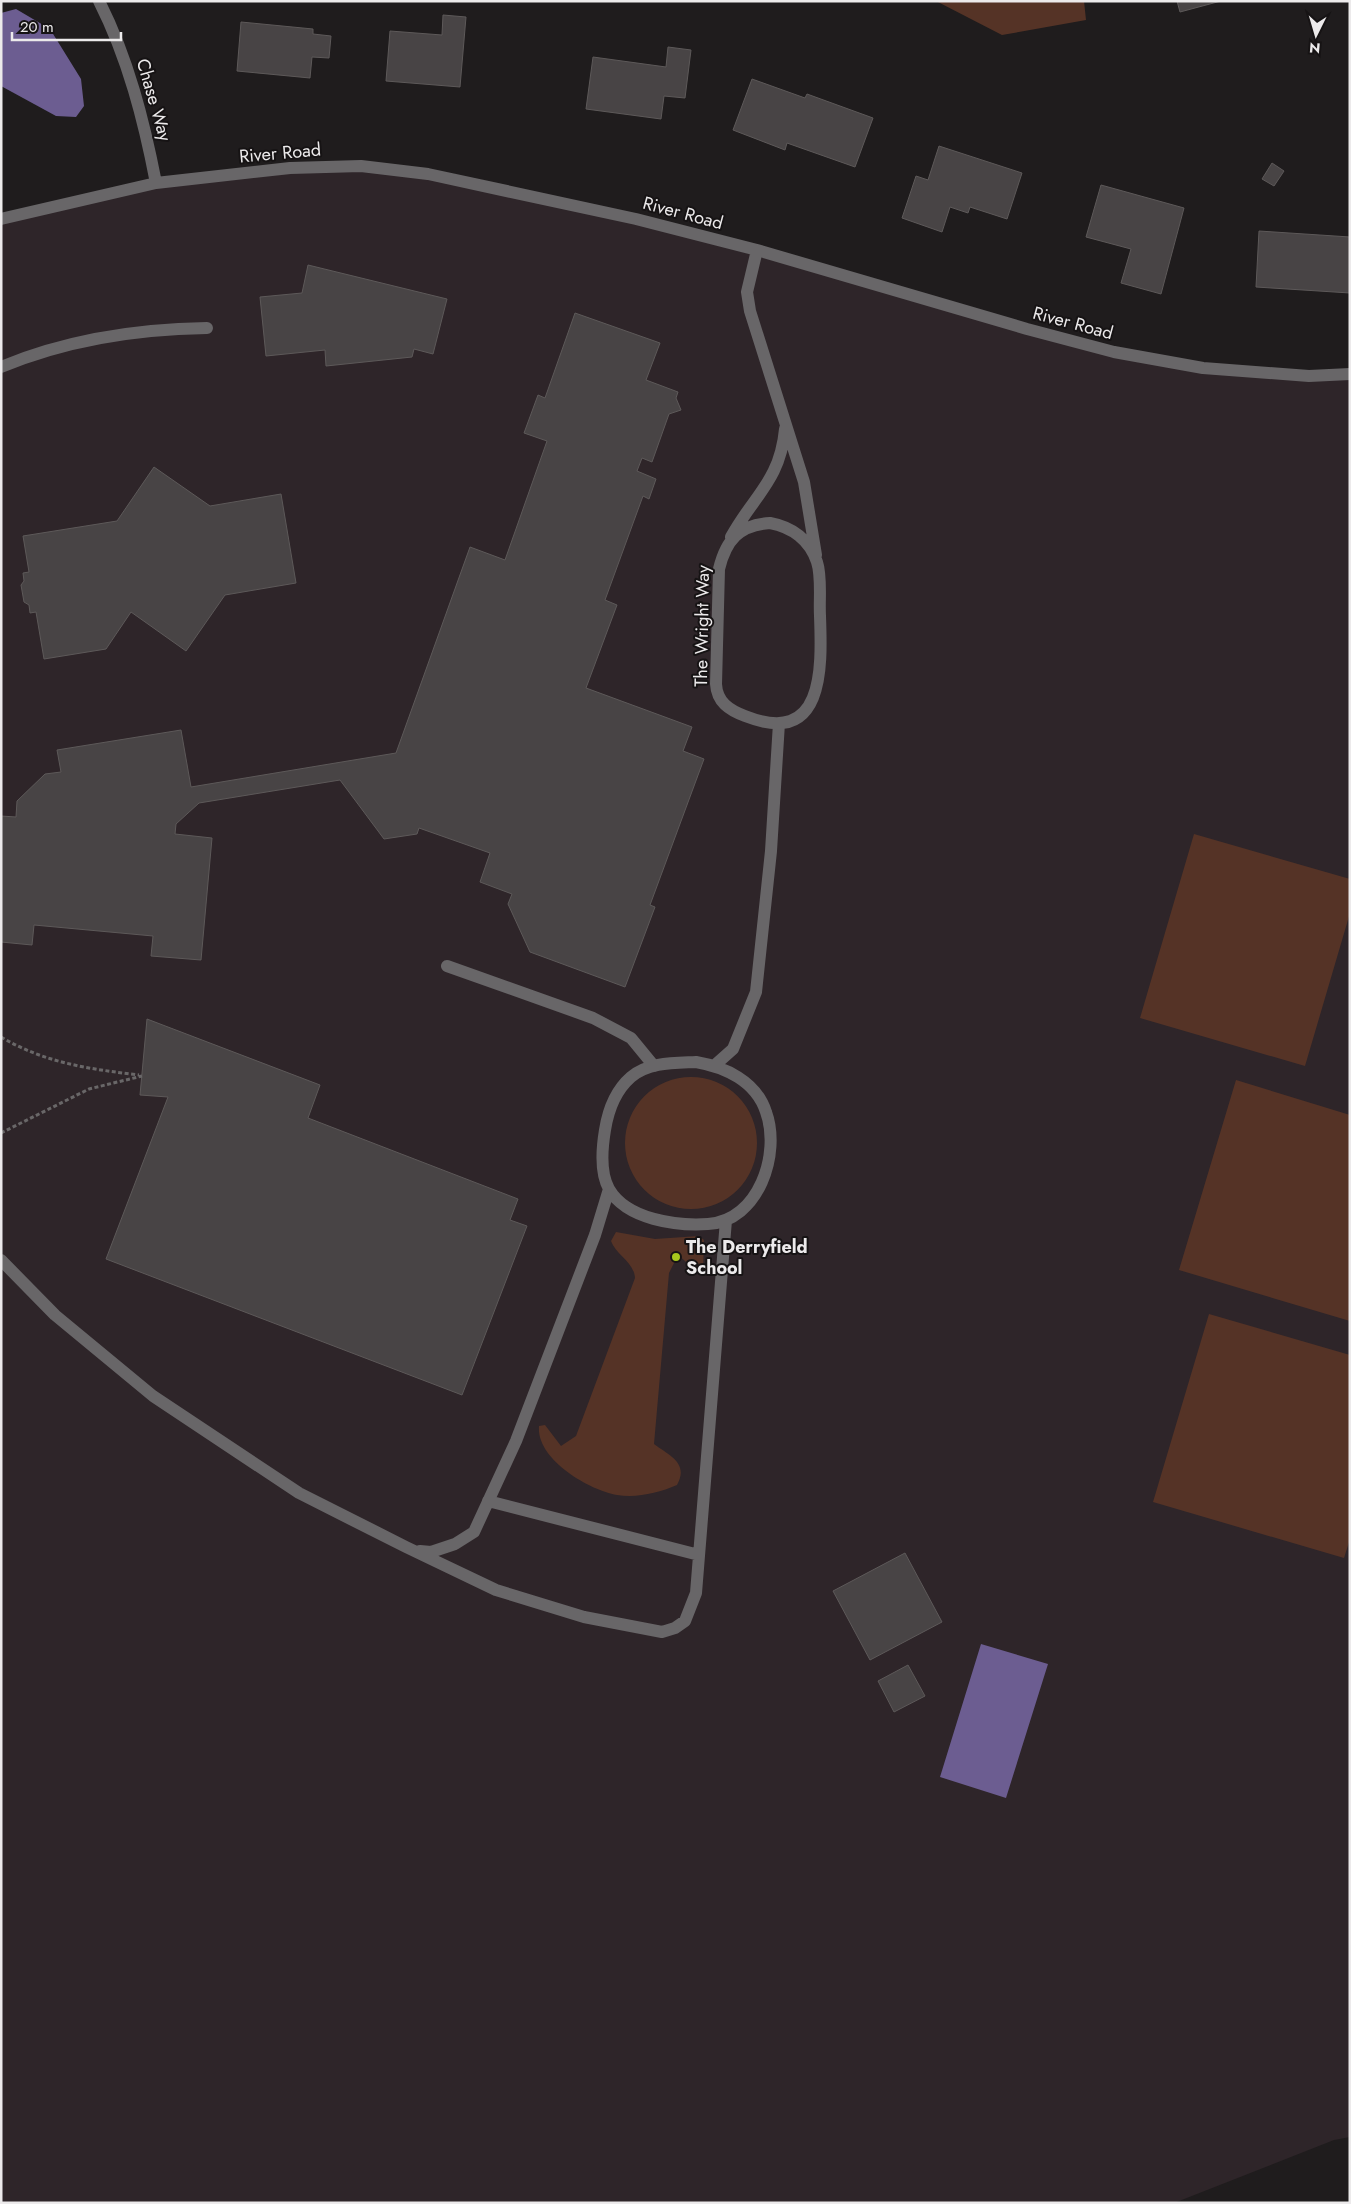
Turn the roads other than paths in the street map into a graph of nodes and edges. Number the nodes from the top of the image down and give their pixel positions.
1 (99, 1) edge
2 (156, 183) junction
3 (1, 219) edge
4 (757, 250) junction
5 (207, 328) dead end
6 (1, 367) edge
7 (1350, 374) edge
8 (786, 422) junction
9 (723, 551) junction
10 (818, 563) junction
11 (779, 723) junction
12 (447, 966) dead end
13 (715, 1065) junction
14 (654, 1066) junction
15 (609, 1189) junction
16 (726, 1220) junction
17 (1, 1260) edge
18 (488, 1501) junction
19 (415, 1551) junction
20 (699, 1555) junction

1 - 2 street, Chase Way
2 - 3 street, River Road
2 - 4 street, River Road
4 - 7 street, River Road
4 - 8 street, The Wright Way
5 - 6 street
8 - 9 street
8 - 10 street, The Wright Way
9 - 10 street, The Wright Way
9 - 11 street, The Wright Way
10 - 11 street, The Wright Way
11 - 13 street
12 - 14 street
13 - 14 street
13 - 16 street
14 - 15 street
15 - 16 street
15 - 18 street
16 - 20 street
17 - 19 street
18 - 19 street
18 - 20 street
19 - 20 street

